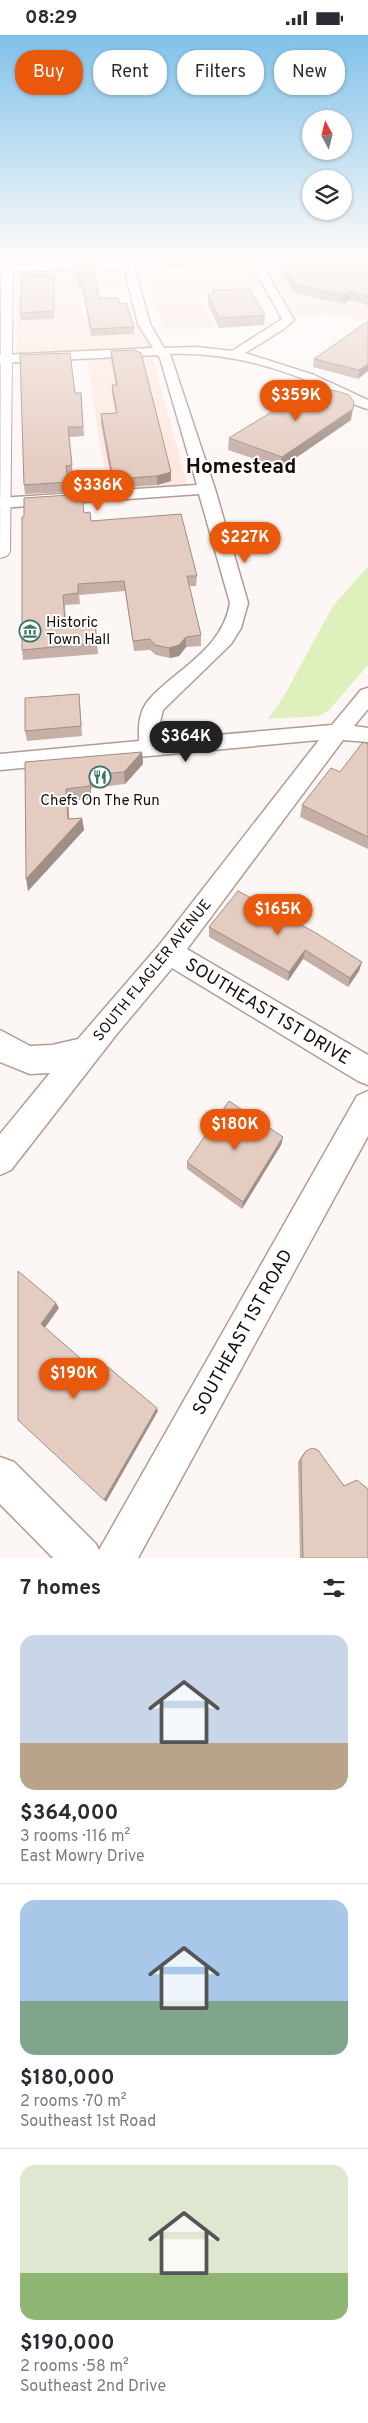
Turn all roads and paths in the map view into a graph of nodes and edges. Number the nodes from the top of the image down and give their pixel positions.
1 (3, 327) edge
2 (145, 327) edge
3 (278, 327) edge
4 (262, 338) junction
5 (189, 350) junction
6 (160, 351) junction
7 (234, 355) junction
8 (3, 359) edge
9 (365, 400) edge
10 (2, 422) edge
11 (200, 490) junction
12 (1, 503) edge
13 (0, 552) edge
14 (368, 695) edge
15 (339, 732) junction
16 (368, 735) edge
17 (150, 748) junction
18 (0, 762) edge
19 (169, 952) junction
20 (0, 1043) edge
21 (87, 1050) junction
22 (368, 1071) edge
23 (368, 1106) edge
24 (0, 1159) edge
25 (0, 1476) edge
26 (82, 1558) edge
27 (116, 1558) edge

1 - 8 main road
2 - 6 street
3 - 4 street
4 - 5 street
4 - 7 street
5 - 6 street
5 - 7 street
6 - 8 street
6 - 11 street
7 - 9 street
8 - 10 main road
10 - 12 main road
11 - 12 street
11 - 17 street
12 - 13 main road
14 - 15 street, SOUTH FLAGLER AVENUE
15 - 16 street
15 - 17 street
15 - 19 street, SOUTH FLAGLER AVENUE
17 - 18 street
19 - 21 street, SOUTH FLAGLER AVENUE
19 - 22 street, SOUTHEAST 1ST DRIVE
20 - 21 street
21 - 24 street, SOUTH FLAGLER AVENUE
23 - 27 street, SOUTHEAST 1ST ROAD
25 - 26 street

